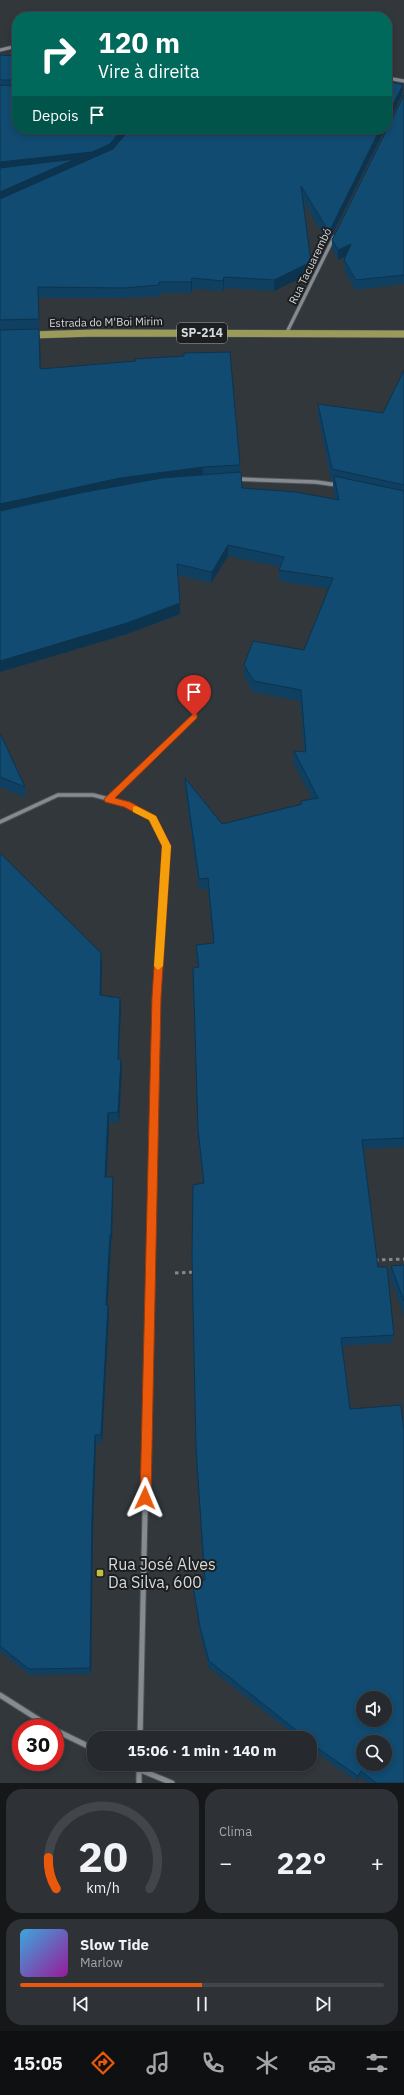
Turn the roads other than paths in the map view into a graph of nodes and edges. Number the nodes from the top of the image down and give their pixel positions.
1 (12, 47) edge
2 (0, 50) edge
3 (392, 79) edge
4 (404, 81) edge
5 (128, 134) edge
6 (126, 142) edge
7 (338, 230) edge
8 (286, 334) junction
9 (404, 334) edge
10 (0, 336) edge
11 (231, 479) edge
12 (339, 486) edge
13 (194, 716) dead end
14 (108, 799) junction
15 (0, 822) edge
16 (0, 1695) edge
17 (38, 1719) edge
18 (140, 1731) edge
19 (64, 1734) edge
20 (87, 1746) edge
21 (139, 1771) edge
22 (147, 1771) edge
23 (139, 1783) edge
24 (172, 1783) edge

1 - 2 street
3 - 4 street
5 - 6 street
7 - 8 street, Rua Tacuarembó
8 - 9 main road, Estrada do M'Boi Mirim / SP-214
8 - 10 main road, Estrada do M'Boi Mirim / SP-214
11 - 12 street
13 - 14 lane
14 - 15 street
14 - 18 street
16 - 17 street
19 - 20 street
21 - 23 street
22 - 24 street

